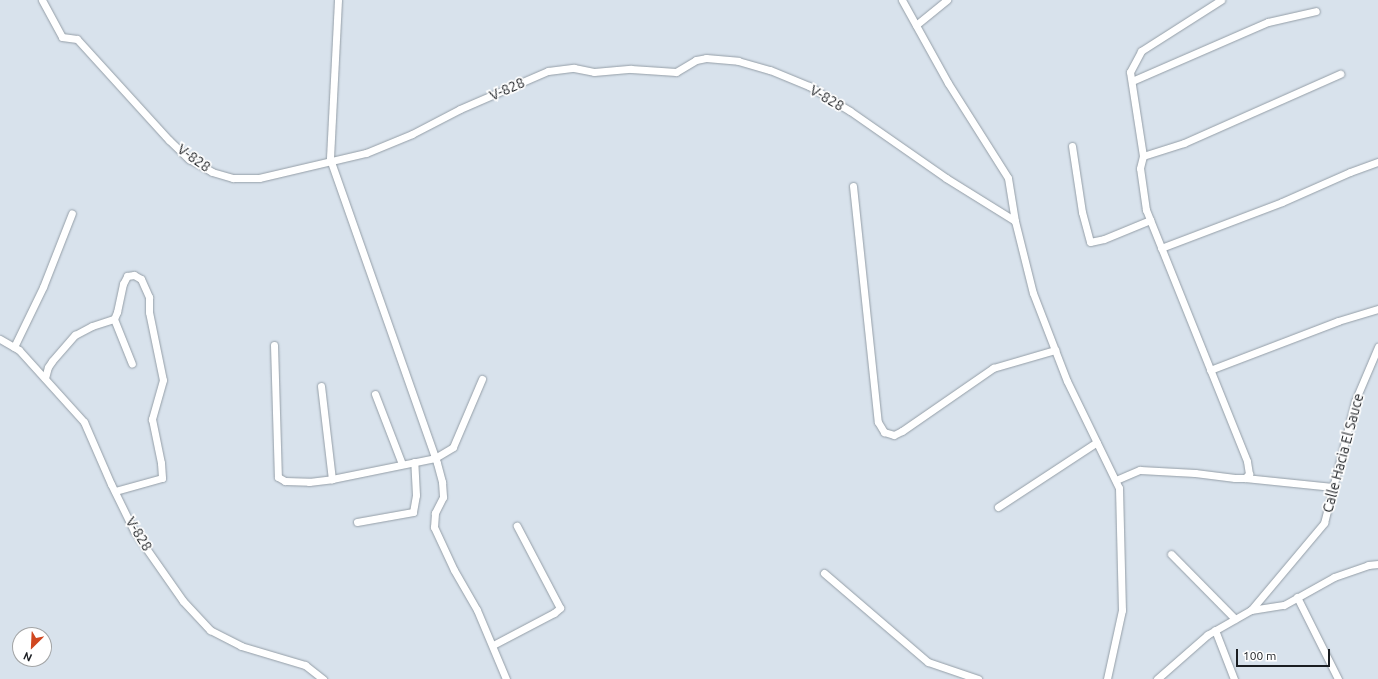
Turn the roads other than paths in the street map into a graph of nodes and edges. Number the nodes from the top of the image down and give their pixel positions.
1 (42, 0) edge
2 (338, 0) edge
3 (902, 0) edge
4 (947, 0) edge
5 (1221, 0) edge
6 (1316, 11) dead end
7 (916, 25) junction
8 (1340, 74) dead end
9 (1132, 81) junction
10 (1072, 146) dead end
11 (1143, 156) junction
12 (331, 162) junction
13 (1378, 162) edge
14 (853, 186) dead end
15 (72, 213) dead end
16 (1150, 220) junction
17 (1015, 221) junction
18 (1161, 248) junction
19 (1378, 309) edge
20 (114, 318) junction
21 (0, 339) edge
22 (274, 344) dead end
23 (14, 347) junction
24 (1378, 347) edge
25 (1055, 350) junction
26 (132, 364) dead end
27 (1210, 370) junction
28 (45, 378) junction
29 (482, 379) dead end
30 (321, 386) dead end
31 (375, 394) dead end
32 (1097, 442) junction
33 (435, 458) junction
34 (414, 462) junction
35 (402, 464) junction
36 (1245, 478) junction
37 (332, 479) junction
38 (1116, 480) junction
39 (1333, 487) junction
40 (115, 491) junction
41 (998, 507) dead end
42 (357, 522) dead end
43 (517, 526) dead end
44 (1171, 554) dead end
45 (1378, 564) edge
46 (824, 572) dead end
47 (1297, 597) junction
48 (1250, 610) junction
49 (1235, 618) junction
50 (1215, 630) junction
51 (493, 645) junction
52 (323, 679) edge
53 (506, 679) edge
54 (978, 679) edge
55 (1107, 679) edge
56 (1157, 679) edge
57 (1234, 679) edge
58 (1338, 679) edge

1 - 12 street, V-828
2 - 12 street
3 - 7 street
4 - 7 street
5 - 9 street
6 - 9 street
7 - 17 street
8 - 11 street
9 - 11 street
10 - 16 street
11 - 16 street
12 - 17 street, V-828
12 - 33 street
13 - 18 street
14 - 25 street
15 - 23 street
16 - 18 street
17 - 25 street
18 - 27 street
19 - 27 street
20 - 26 street
20 - 28 street
20 - 40 street
21 - 23 street, V-828
22 - 37 street
23 - 28 street, V-828
24 - 39 street, Calle Hacia El Sauce
25 - 32 street
27 - 36 street
28 - 40 street, V-828
29 - 33 street
30 - 37 street
31 - 35 street
32 - 38 street
32 - 41 street
33 - 34 street
33 - 51 street
34 - 35 street
34 - 42 street
35 - 37 street
36 - 38 street
36 - 39 street
38 - 55 street
39 - 48 street, Calle Hacia El Sauce
40 - 52 street, V-828
43 - 51 street
44 - 49 street
45 - 47 street
46 - 54 street
47 - 48 street
47 - 58 street
48 - 49 street, Calle Hacia El Sauce
49 - 50 street, Calle Hacia El Sauce
50 - 56 street, Calle Hacia El Sauce
50 - 57 street
51 - 53 street

